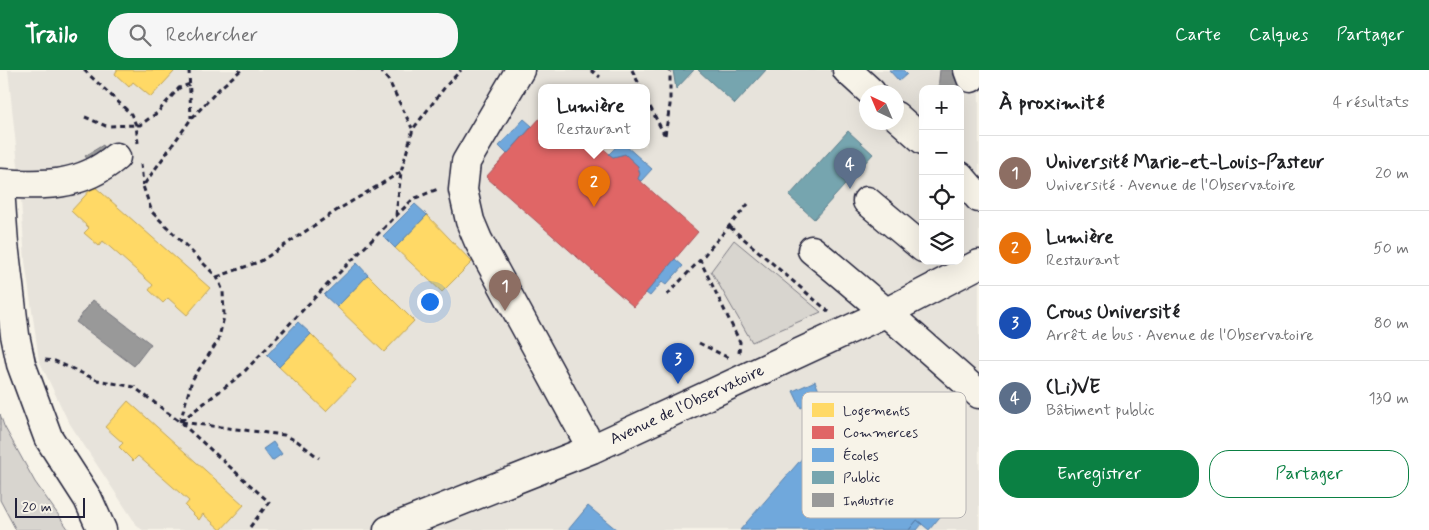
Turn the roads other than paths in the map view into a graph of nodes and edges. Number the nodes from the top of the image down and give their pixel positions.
1 (520, 70) edge
2 (847, 70) edge
3 (863, 85) edge
4 (904, 123) edge
5 (919, 136) edge
6 (132, 157) road end
7 (964, 181) edge
8 (0, 183) edge
9 (0, 188) edge
10 (979, 198) edge
11 (867, 201) dead end
12 (919, 245) edge
13 (812, 250) dead end
14 (958, 267) edge
15 (885, 313) junction
16 (979, 394) edge
17 (592, 449) junction
18 (88, 499) junction
19 (102, 530) edge
20 (114, 530) edge
21 (388, 530) edge

1 - 17 street
2 - 3 street
4 - 5 street
6 - 8 street
7 - 10 street
9 - 18 street
11 - 12 street
13 - 15 street
14 - 15 street, Avenue de l'Observatoire
15 - 16 street
15 - 17 street, Avenue de l'Observatoire
17 - 21 street, Avenue de l'Observatoire
18 - 19 street
18 - 20 street

